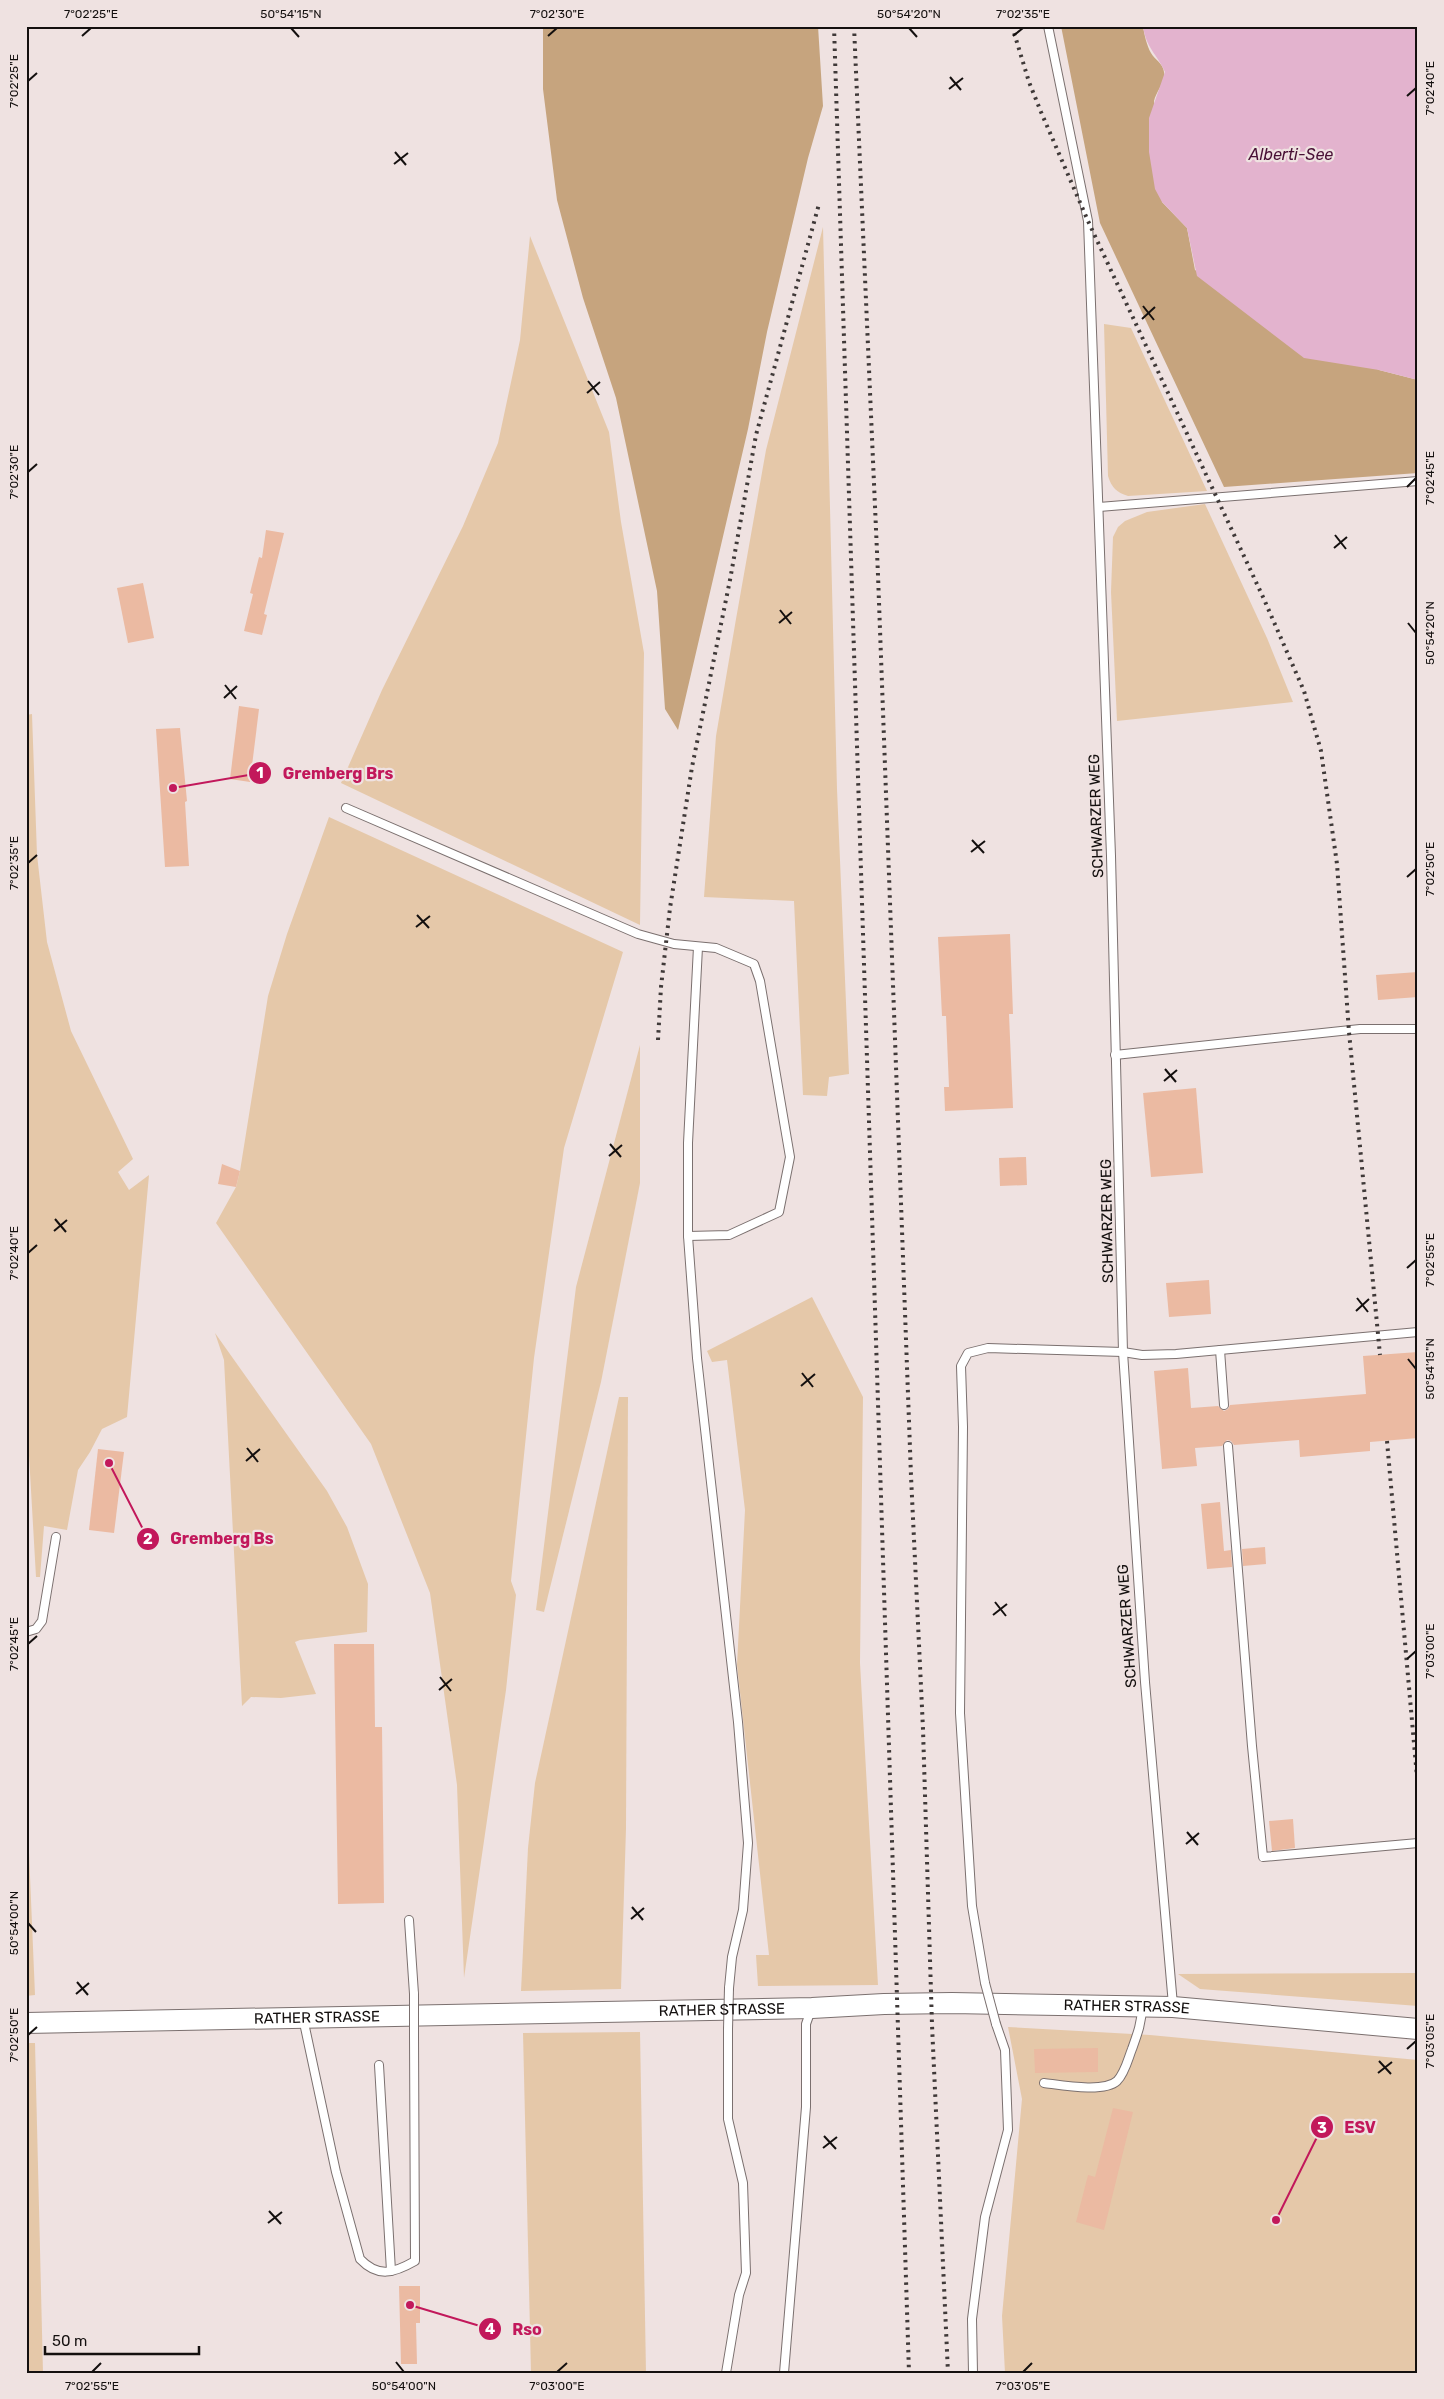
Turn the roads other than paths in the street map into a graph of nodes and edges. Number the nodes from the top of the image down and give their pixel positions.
1 (1048, 26) edge
2 (1418, 481) edge
3 (1100, 507) junction
4 (346, 808) dead end
5 (698, 947) junction
6 (1418, 1029) edge
7 (1115, 1055) junction
8 (688, 1236) junction
9 (1418, 1332) edge
10 (1220, 1350) junction
11 (1123, 1352) junction
12 (1224, 1405) dead end
13 (1228, 1446) dead end
14 (56, 1537) dead end
15 (26, 1632) edge
16 (1418, 1842) edge
17 (409, 1920) dead end
18 (1142, 2007) junction
19 (1173, 2007) junction
20 (812, 2008) junction
21 (303, 2018) junction
22 (26, 2023) edge
23 (1418, 2029) edge
24 (379, 2065) dead end
25 (1044, 2083) dead end
26 (391, 2271) junction
27 (726, 2373) edge
28 (784, 2373) edge
29 (973, 2373) edge

1 - 3 lane, SCHWARZER WEG
2 - 3 lane
3 - 7 lane, SCHWARZER WEG
4 - 5 lane
5 - 8 lane
5 - 8 lane
6 - 7 lane
7 - 11 lane, SCHWARZER WEG
8 - 27 lane, bridge
9 - 10 lane
10 - 11 lane
10 - 12 lane
11 - 19 lane, SCHWARZER WEG
11 - 29 lane, bridge
13 - 16 lane
14 - 15 lane
17 - 26 lane, bridge
18 - 19 street, RATHER STRASSE
18 - 20 street, RATHER STRASSE
18 - 25 lane
19 - 23 street, RATHER STRASSE
20 - 21 street, RATHER STRASSE
20 - 28 lane
21 - 22 street, RATHER STRASSE
21 - 26 lane
24 - 26 lane

